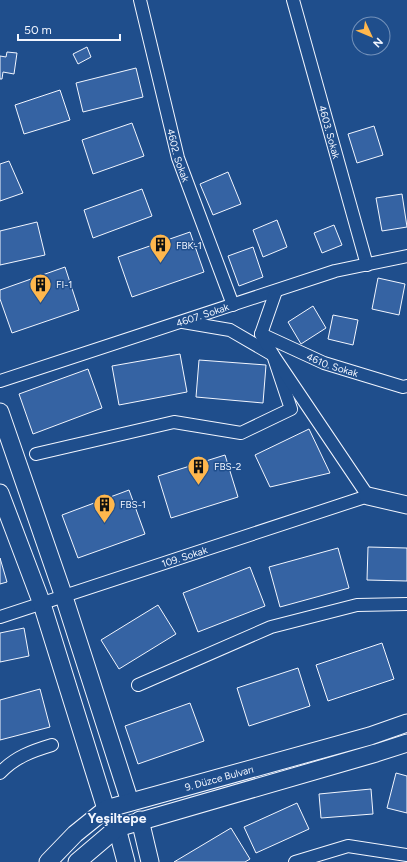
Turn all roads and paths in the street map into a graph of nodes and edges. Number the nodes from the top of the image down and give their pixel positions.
1 (140, 0) edge
2 (293, 0) edge
3 (407, 256) edge
4 (367, 265) junction
5 (276, 291) junction
6 (233, 305) junction
7 (182, 322) junction
8 (261, 334) junction
9 (272, 355) junction
10 (0, 381) edge
11 (407, 386) edge
12 (0, 412) edge
13 (36, 454) dead end
14 (0, 493) edge
15 (368, 496) junction
16 (407, 505) edge
17 (64, 596) junction
18 (42, 604) junction
19 (407, 604) edge
20 (0, 617) edge
21 (138, 685) dead end
22 (407, 723) edge
23 (407, 743) edge
24 (52, 745) dead end
25 (0, 773) edge
26 (130, 802) junction
27 (106, 809) junction
28 (140, 820) junction
29 (117, 828) junction
30 (407, 855) edge
31 (48, 862) edge
32 (76, 862) edge
33 (126, 862) edge
34 (150, 862) edge
35 (295, 862) edge

1 - 6 street, 4602. Sokak
2 - 4 street, 4603. Sokak
3 - 4 street, 4607. Sokak
4 - 5 street, 4607. Sokak
5 - 6 street, 4607. Sokak
5 - 8 street
6 - 7 street, 4607. Sokak
7 - 9 street
7 - 10 street, 4607. Sokak
8 - 9 street
8 - 11 street, 4610. Sokak
9 - 13 street
9 - 15 street
12 - 17 street
14 - 18 street
15 - 16 street
15 - 17 street, 109. Sokak
17 - 18 street, 109. Sokak
17 - 26 street
18 - 20 street, 109. Sokak
18 - 27 street
19 - 21 street
22 - 26 street, 9. Düzce Bulvarı
23 - 28 street, 9. Düzce Bulvarı
24 - 25 street
26 - 27 street, 9. Düzce Bulvarı
27 - 31 street, 9. Düzce Bulvarı
28 - 29 street, 9. Düzce Bulvarı
28 - 34 street
29 - 32 street, 9. Düzce Bulvarı
29 - 33 street
30 - 35 street

